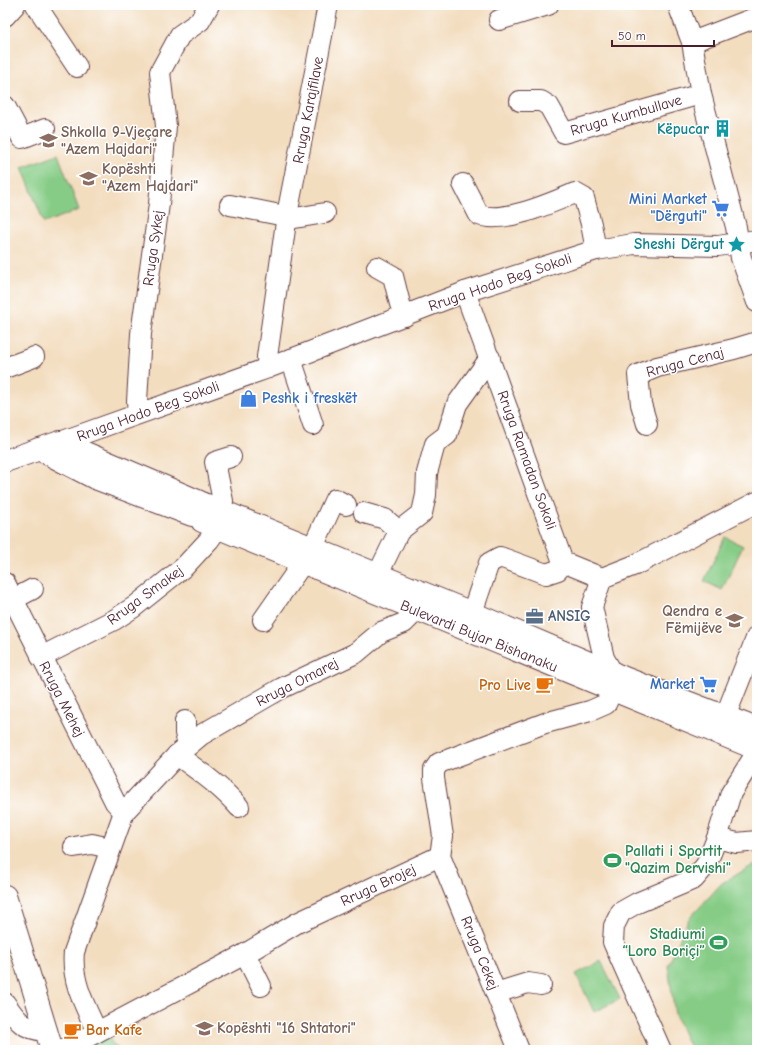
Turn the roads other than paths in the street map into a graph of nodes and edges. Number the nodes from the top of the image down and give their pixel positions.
1 (15, 5) edge
2 (36, 5) edge
3 (209, 5) edge
4 (328, 5) edge
5 (548, 5) edge
6 (678, 5) edge
7 (5, 16) edge
8 (757, 17) edge
9 (499, 20) dead end
10 (692, 42) junction
11 (76, 67) dead end
12 (701, 94) junction
13 (520, 101) dead end
14 (5, 106) edge
15 (45, 129) dead end
16 (463, 184) dead end
17 (230, 205) dead end
18 (325, 213) dead end
19 (287, 215) junction
20 (757, 240) edge
21 (737, 244) junction
22 (596, 250) junction
23 (377, 267) dead end
24 (465, 292) junction
25 (757, 302) edge
26 (405, 316) junction
27 (757, 342) edge
28 (34, 357) dead end
29 (490, 358) junction
30 (291, 359) junction
31 (5, 368) edge
32 (268, 368) junction
33 (138, 413) junction
34 (647, 424) dead end
35 (313, 425) dead end
36 (60, 442) junction
37 (39, 449) junction
38 (231, 457) dead end
39 (6, 458) edge
40 (757, 502) edge
41 (346, 505) dead end
42 (364, 513) dead end
43 (206, 514) junction
44 (399, 532) junction
45 (307, 556) junction
46 (563, 562) junction
47 (378, 574) junction
48 (602, 578) junction
49 (34, 588) dead end
50 (9, 592) edge
51 (418, 601) junction
52 (472, 613) junction
53 (263, 620) dead end
54 (757, 636) edge
55 (41, 657) junction
56 (612, 682) junction
57 (725, 717) junction
58 (185, 721) dead end
59 (757, 729) edge
60 (183, 749) junction
61 (757, 751) edge
62 (239, 807) dead end
63 (124, 812) junction
64 (717, 838) junction
65 (757, 841) edge
66 (74, 847) dead end
67 (110, 848) junction
68 (440, 856) junction
69 (5, 896) edge
70 (245, 954) junction
71 (541, 985) dead end
72 (261, 986) dead end
73 (496, 993) junction
74 (5, 1003) edge
75 (97, 1032) junction
76 (49, 1041) edge
77 (63, 1050) edge
78 (519, 1050) edge
79 (661, 1050) edge

1 - 7 street
2 - 11 street
3 - 33 street, Rruga Sykej
4 - 19 street, Rruga Karajfilave
5 - 9 street
6 - 10 street, Rruga Kumbullave
8 - 10 street
10 - 12 street, Rruga Kumbullave
12 - 13 street, Rruga Kumbullave
12 - 21 street, Rruga Kumbullave
14 - 15 street
16 - 22 street
17 - 19 street
18 - 19 street
19 - 32 street, Rruga Karajfilave
20 - 21 street, Rruga Hodo Beg Sokoli
21 - 22 street, Rruga Hodo Beg Sokoli
21 - 25 street, Rruga Kumbullave
22 - 24 street, Rruga Hodo Beg Sokoli
23 - 26 street
24 - 26 street, Rruga Hodo Beg Sokoli
24 - 29 street, Rruga Ramadan Sokoli
26 - 30 street, Rruga Hodo Beg Sokoli
27 - 34 street, Rruga Cenaj
28 - 31 street
29 - 44 street
29 - 46 street, Rruga Ramadan Sokoli
30 - 32 street, Rruga Hodo Beg Sokoli
30 - 35 street
32 - 33 street, Rruga Hodo Beg Sokoli
33 - 36 street, Rruga Hodo Beg Sokoli
36 - 37 main road, Rruga Hodo Beg Sokoli
36 - 43 main road, Bulevardi Bujar Bishanaku
37 - 39 main road, Rruga Hodo Beg Sokoli
37 - 43 main road, Bulevardi Bujar Bishanaku
38 - 43 street
40 - 48 street
41 - 45 street
42 - 44 street
43 - 45 main road, Bulevardi Bujar Bishanaku
43 - 55 street, Rruga Smakej
44 - 47 street
45 - 47 main road, Bulevardi Bujar Bishanaku
45 - 51 main road, Bulevardi Bujar Bishanaku
45 - 53 street
46 - 48 street
46 - 52 street
47 - 51 main road, Bulevardi Bujar Bishanaku
48 - 56 street
49 - 50 street
50 - 55 street, Rruga Mehej
51 - 52 main road, Bulevardi Bujar Bishanaku
51 - 56 main road, Bulevardi Bujar Bishanaku
51 - 60 street, Rruga Omarej
52 - 56 main road, Bulevardi Bujar Bishanaku
54 - 57 street
55 - 63 street, Rruga Mehej
56 - 57 main road, Bulevardi Bujar Bishanaku
56 - 61 main road, Bulevardi Bujar Bishanaku
56 - 68 street
57 - 59 main road, Bulevardi Bujar Bishanaku
58 - 60 street
60 - 62 street
60 - 63 street, Rruga Omarej
61 - 64 street
63 - 67 street, Rruga Omarej
64 - 65 street
64 - 79 street
66 - 67 street
67 - 75 street, Rruga Omarej
68 - 70 street, Rruga Brojej
68 - 73 street, Rruga Cekej
69 - 76 main road
70 - 72 street
70 - 75 street, Rruga Brojej
71 - 73 street
73 - 78 street, Rruga Cekej
74 - 76 street
75 - 77 street, Rruga Brojej

